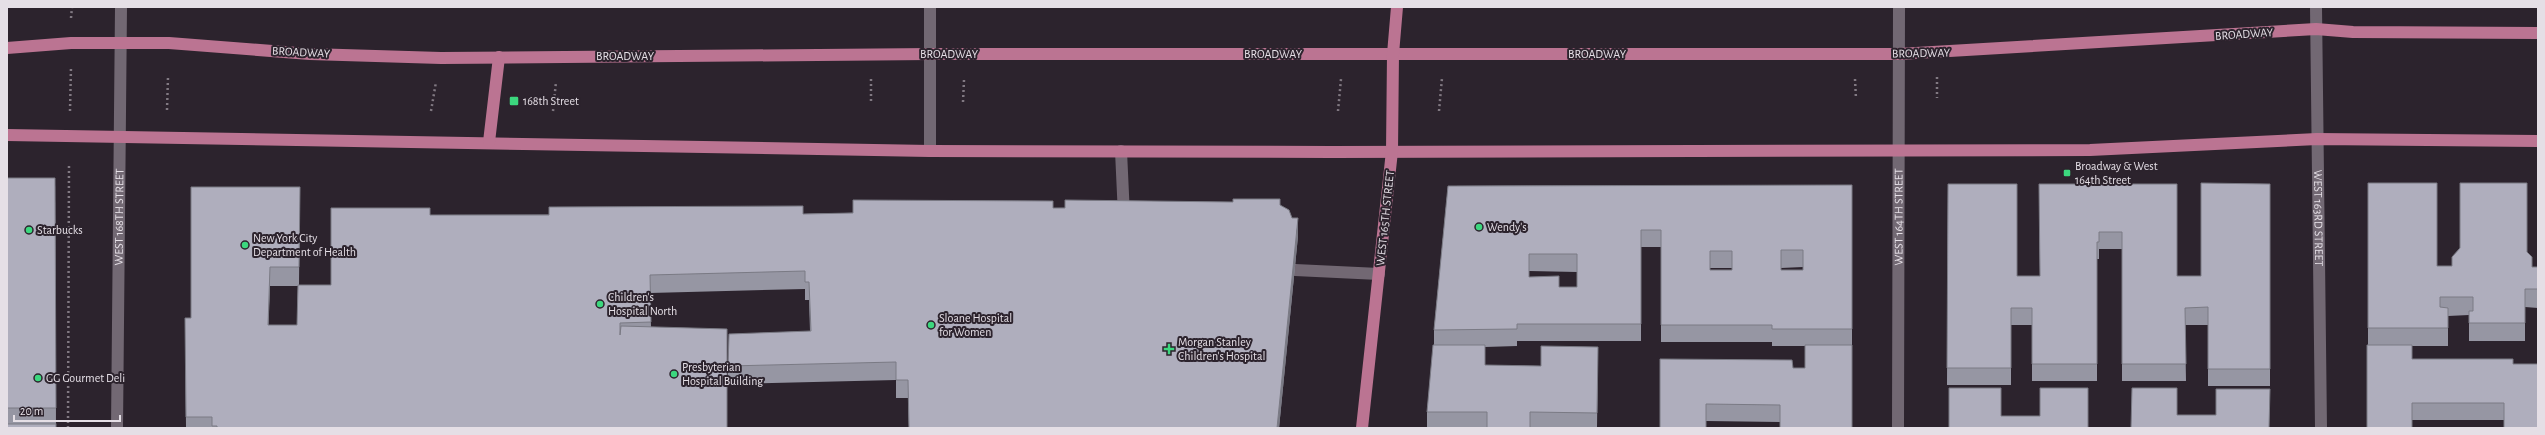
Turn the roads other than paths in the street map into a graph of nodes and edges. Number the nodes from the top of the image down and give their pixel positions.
1 (121, 7) edge
2 (930, 7) edge
3 (1397, 7) edge
4 (1900, 7) edge
5 (2316, 7) edge
6 (2316, 29) junction
7 (2538, 33) edge
8 (121, 43) junction
9 (7, 48) edge
10 (931, 54) junction
11 (1393, 54) junction
12 (1899, 54) junction
13 (498, 57) junction
14 (7, 134) edge
15 (120, 136) junction
16 (2317, 139) junction
17 (2538, 141) edge
18 (489, 142) junction
19 (1898, 150) junction
20 (930, 151) junction
21 (1392, 151) junction
22 (1121, 152) junction
23 (1124, 219) edge
24 (1295, 270) edge
25 (1379, 274) junction
26 (117, 428) edge
27 (1362, 428) edge
28 (1898, 428) edge
29 (2321, 428) edge

1 - 8 street, WEST 168TH STREET
2 - 10 street
3 - 11 main road, WEST 165TH STREET
4 - 12 street, WEST 164TH STREET
5 - 6 street, WEST 163RD STREET
6 - 7 main road, BROADWAY
6 - 12 main road, BROADWAY
6 - 16 street, WEST 163RD STREET
8 - 9 main road, BROADWAY
8 - 13 main road, BROADWAY
8 - 15 street, WEST 168TH STREET
10 - 11 main road, BROADWAY
10 - 13 main road, BROADWAY
10 - 20 street
11 - 12 main road, BROADWAY
11 - 21 main road, WEST 165TH STREET
12 - 19 street, WEST 164TH STREET
13 - 18 main road
14 - 15 main road
15 - 18 main road
15 - 26 street, WEST 168TH STREET
16 - 17 main road
16 - 19 main road
16 - 29 street, WEST 163RD STREET
18 - 20 main road
19 - 21 main road
19 - 28 street, WEST 164TH STREET
20 - 22 main road
21 - 22 main road
21 - 25 main road, WEST 165TH STREET
22 - 23 street
24 - 25 street
25 - 27 main road, WEST 165TH STREET

